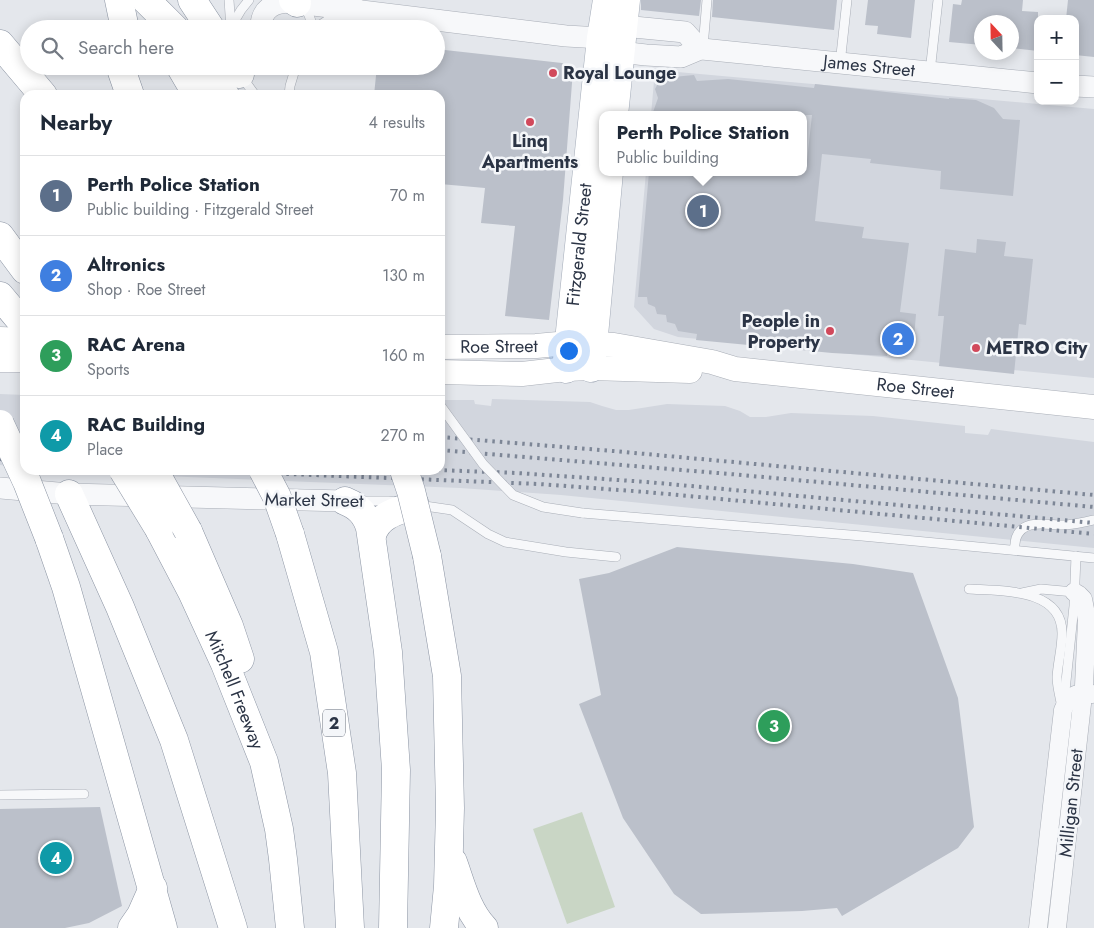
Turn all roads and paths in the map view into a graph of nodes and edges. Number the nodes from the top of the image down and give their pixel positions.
1 (104, 0) edge
2 (119, 0) edge
3 (130, 0) edge
4 (146, 0) edge
5 (192, 0) edge
6 (229, 0) edge
7 (249, 0) edge
8 (607, 0) edge
9 (707, 0) edge
10 (846, 0) edge
11 (938, 0) edge
12 (295, 1) edge
13 (356, 9) junction
14 (107, 20) edge
15 (123, 20) edge
16 (147, 20) edge
17 (166, 20) edge
18 (215, 20) edge
19 (225, 20) edge
20 (232, 20) edge
21 (261, 20) edge
22 (310, 20) edge
23 (339, 20) edge
24 (442, 20) edge
25 (445, 20) edge
26 (617, 29) edge
27 (0, 44) edge
28 (701, 49) junction
29 (840, 64) junction
30 (20, 68) edge
31 (930, 72) junction
32 (26, 75) edge
33 (123, 75) edge
34 (136, 75) edge
35 (185, 75) edge
36 (293, 75) edge
37 (1034, 83) edge
38 (1079, 86) edge
39 (1094, 87) edge
40 (39, 90) edge
41 (128, 90) edge
42 (141, 90) edge
43 (194, 90) edge
44 (290, 90) edge
45 (608, 111) edge
46 (614, 111) edge
47 (600, 176) edge
48 (608, 176) edge
49 (0, 236) edge
50 (20, 263) edge
51 (0, 339) edge
52 (20, 340) edge
53 (445, 348) edge
54 (580, 356) junction
55 (0, 360) edge
56 (20, 360) edge
57 (445, 372) edge
58 (1094, 407) edge
59 (445, 411) edge
60 (0, 424) edge
61 (20, 467) edge
62 (24, 475) edge
63 (126, 475) edge
64 (157, 475) edge
65 (266, 475) edge
66 (271, 475) edge
67 (405, 475) edge
68 (0, 488) edge
69 (69, 494) junction
70 (277, 497) junction
71 (345, 501) junction
72 (415, 504) junction
73 (1094, 520) edge
74 (372, 535) junction
75 (1014, 550) junction
76 (1076, 556) junction
77 (616, 557) dead end
78 (1094, 558) edge
79 (969, 589) dead end
80 (1074, 592) junction
81 (1021, 593) junction
82 (1094, 645) edge
83 (1087, 691) edge
84 (1063, 710) junction
85 (264, 762) junction
86 (84, 794) dead end
87 (0, 796) edge
88 (448, 851) junction
89 (153, 888) junction
90 (393, 922) edge
91 (350, 923) edge
92 (290, 924) edge
93 (232, 925) edge
94 (132, 928) edge
95 (164, 928) edge
96 (444, 928) edge
97 (484, 928) edge
98 (1038, 928) edge
99 (1058, 928) edge

1 - 14 main road
2 - 15 main road
3 - 16 main road
4 - 17 main road
5 - 18 main road
6 - 19 lane
7 - 20 lane
8 - 26 main road, Fitzgerald Street
9 - 28 lane
10 - 29 lane
11 - 31 lane
12 - 13 street, James Street
12 - 21 street, James Street
12 - 22 lane
13 - 23 street
13 - 24 street, James Street
25 - 26 street, James Street
26 - 28 street, James Street
26 - 45 main road, Fitzgerald Street
26 - 46 main road, Fitzgerald Street
27 - 30 main road
28 - 29 street, James Street
29 - 31 street, James Street
31 - 37 street, James Street
32 - 40 main road
33 - 41 main road
34 - 42 main road
35 - 43 main road
36 - 44 lane
38 - 39 street
47 - 54 main road, Fitzgerald Street
48 - 54 main road, Fitzgerald Street
49 - 50 main road
51 - 52 main road
53 - 54 main road, Roe Street
54 - 57 main road, Roe Street
54 - 58 main road, Roe Street
55 - 56 main road
59 - 75 lane, bridge
60 - 61 main road, bridge
62 - 89 main road, bridge
63 - 85 main road, Mitchell Freeway, bridge
64 - 85 main road, bridge
65 - 70 main road, 2, bridge
66 - 70 main road, bridge
67 - 88 main road, bridge
68 - 69 street, Market Street
69 - 71 street, Market Street
69 - 93 main road
70 - 91 main road, 2, bridge
71 - 72 lane, Market Street
71 - 74 main road
72 - 74 main road
72 - 77 lane, Market Street
73 - 75 lane
74 - 90 main road
75 - 76 lane
76 - 78 lane
76 - 80 lane, Milligan Street
79 - 81 lane
80 - 81 lane
80 - 83 street, Milligan Street
80 - 84 lane, Milligan Street
81 - 84 lane
82 - 83 lane
83 - 84 street
83 - 99 street, Milligan Street
84 - 98 street, Milligan Street
85 - 92 main road, Mitchell Freeway
86 - 87 lane
88 - 96 main road
88 - 97 main road
89 - 94 main road
89 - 95 main road

